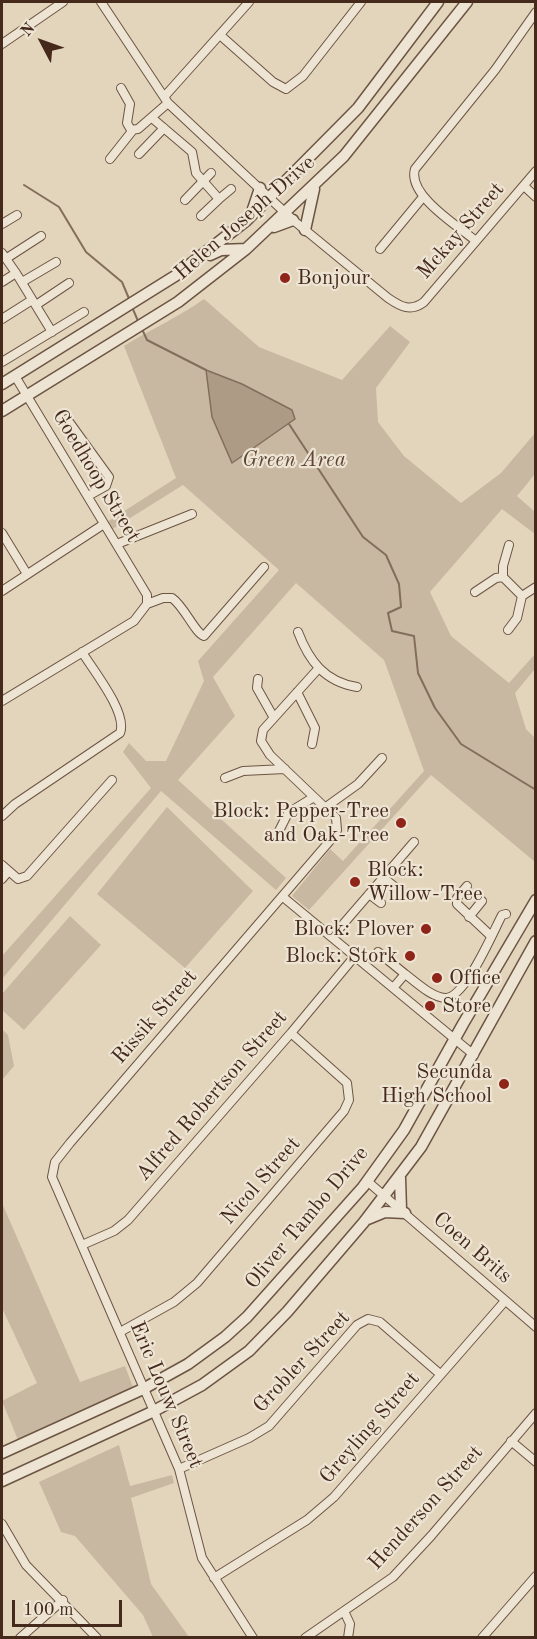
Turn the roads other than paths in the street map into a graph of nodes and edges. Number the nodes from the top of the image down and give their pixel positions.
1 (63, 2) edge
2 (101, 2) edge
3 (249, 2) edge
4 (361, 2) edge
5 (438, 2) edge
6 (467, 2) edge
7 (536, 12) edge
8 (220, 35) junction
9 (2, 44) edge
10 (121, 88) dead end
11 (166, 100) junction
12 (152, 118) junction
13 (164, 128) junction
14 (133, 130) junction
15 (139, 154) dead end
16 (110, 159) dead end
17 (536, 171) edge
18 (211, 173) dead end
19 (202, 182) junction
20 (315, 186) junction
21 (524, 186) junction
22 (260, 188) junction
23 (231, 189) dead end
24 (423, 197) junction
25 (536, 197) edge
26 (271, 198) junction
27 (219, 199) junction
28 (185, 200) dead end
29 (17, 215) dead end
30 (201, 216) dead end
31 (289, 217) junction
32 (247, 220) junction
33 (2, 224) edge
34 (305, 230) junction
35 (41, 236) dead end
36 (476, 241) junction
37 (246, 249) junction
38 (380, 249) dead end
39 (4, 256) edge
40 (196, 261) junction
41 (57, 262) dead end
42 (16, 273) junction
43 (2, 282) edge
44 (22, 282) junction
45 (69, 283) dead end
46 (34, 302) junction
47 (84, 312) dead end
48 (2, 319) edge
49 (52, 332) junction
50 (2, 362) edge
51 (15, 376) junction
52 (2, 384) edge
53 (26, 395) junction
54 (2, 411) edge
55 (67, 419) dead end
56 (88, 496) junction
57 (192, 514) dead end
58 (104, 524) junction
59 (2, 533) edge
60 (117, 544) junction
61 (509, 545) dead end
62 (264, 567) dead end
63 (27, 574) junction
64 (503, 576) junction
65 (536, 587) edge
66 (2, 591) edge
67 (475, 592) dead end
68 (522, 596) junction
69 (147, 600) junction
70 (508, 630) dead end
71 (298, 632) dead end
72 (82, 652) junction
73 (318, 669) junction
74 (258, 679) dead end
75 (357, 687) dead end
76 (297, 692) junction
77 (2, 701) edge
78 (274, 718) junction
79 (312, 744) dead end
80 (382, 758) dead end
81 (285, 769) junction
82 (225, 778) dead end
83 (112, 780) dead end
84 (314, 797) junction
85 (326, 807) junction
86 (2, 816) edge
87 (279, 831) dead end
88 (414, 842) dead end
89 (5, 868) edge
90 (384, 878) junction
91 (2, 879) edge
92 (466, 886) dead end
93 (395, 887) dead end
94 (369, 894) junction
95 (283, 897) junction
96 (536, 900) edge
97 (482, 901) dead end
98 (381, 903) dead end
99 (506, 914) dead end
100 (469, 917) junction
101 (491, 936) junction
102 (333, 937) junction
103 (536, 941) edge
104 (378, 952) dead end
105 (355, 956) junction
106 (405, 974) junction
107 (393, 988) junction
108 (291, 1033) junction
109 (454, 1041) junction
110 (474, 1055) junction
111 (55, 1162) joint
112 (405, 1170) junction
113 (367, 1181) junction
114 (385, 1196) junction
115 (403, 1212) junction
116 (364, 1222) junction
117 (82, 1245) junction
118 (505, 1301) junction
119 (536, 1327) edge
120 (120, 1332) junction
121 (440, 1374) junction
122 (143, 1389) junction
123 (152, 1412) junction
124 (536, 1413) edge
125 (511, 1442) junction
126 (2, 1453) edge
127 (536, 1462) edge
128 (179, 1469) junction
129 (2, 1481) edge
130 (2, 1524) edge
131 (536, 1576) edge
132 (214, 1578) junction
133 (63, 1600) junction
134 (344, 1611) junction
135 (20, 1638) edge
136 (97, 1638) edge
137 (253, 1638) edge
138 (305, 1638) edge
139 (348, 1638) edge
140 (482, 1638) edge

1 - 9 street
2 - 11 street
3 - 8 street
4 - 8 street
5 - 26 street, Helen Joseph Drive
6 - 20 street, Helen Joseph Drive
7 - 24 street
8 - 11 street
10 - 14 street
11 - 12 street
11 - 22 street
12 - 13 street
12 - 14 street
13 - 15 street
13 - 19 street
14 - 16 street
17 - 21 street, Mckay Street
18 - 19 street
19 - 27 street
19 - 28 street
20 - 31 street, Helen Joseph Drive
20 - 34 street
21 - 25 street
21 - 36 street, Mckay Street
22 - 26 street
22 - 32 street
23 - 27 street
24 - 36 street
24 - 38 street
26 - 31 street
26 - 32 street, Helen Joseph Drive
27 - 30 street
29 - 33 street
31 - 34 street
31 - 37 street, Helen Joseph Drive
32 - 40 street, Helen Joseph Drive
34 - 36 street, Mckay Street
35 - 39 street
37 - 40 street
37 - 53 street, Helen Joseph Drive
39 - 42 street
40 - 51 street, Helen Joseph Drive
41 - 44 street
42 - 43 street
42 - 44 street
44 - 46 street
45 - 46 street
46 - 48 street
46 - 49 street
47 - 49 street
49 - 50 street
51 - 52 street, Helen Joseph Drive
51 - 53 street, Goedhoop Street
53 - 54 street, Helen Joseph Drive
53 - 56 street, Goedhoop Street
55 - 56 street
56 - 58 street, Goedhoop Street
57 - 60 street
58 - 60 street, Goedhoop Street
58 - 63 street
59 - 63 street
60 - 69 street, Goedhoop Street
61 - 64 street
62 - 69 street
63 - 66 street
64 - 67 street
64 - 68 street
65 - 68 street
68 - 70 street
69 - 72 street
71 - 73 street
72 - 77 street
72 - 86 street
73 - 75 street
73 - 76 street
74 - 78 street
76 - 78 street
76 - 79 street
78 - 81 street
80 - 85 street
81 - 82 street
81 - 84 street
83 - 89 street
84 - 85 street
84 - 87 street
85 - 95 street, Rissik Street
88 - 90 street
89 - 91 street
90 - 93 street
90 - 94 street
92 - 100 street
94 - 98 street
94 - 102 street
95 - 102 street
95 - 111 street, Rissik Street
96 - 109 street, Oliver Tambo Drive
97 - 100 street
99 - 101 street
100 - 101 street
101 - 106 street
102 - 105 street
103 - 110 street
104 - 106 street
105 - 107 street
105 - 108 street, Alfred Robertson Street
106 - 107 street
107 - 109 street
108 - 117 street, Alfred Robertson Street
108 - 120 street, Nicol Street
109 - 110 street
109 - 113 street, Oliver Tambo Drive
110 - 112 street
111 - 117 street, Eric Louw Street
112 - 114 street
112 - 115 street
113 - 114 street, Coen Brits
113 - 122 street, Oliver Tambo Drive
114 - 115 street, Coen Brits
114 - 116 street
115 - 116 street
115 - 118 street, Coen Brits
116 - 123 street
117 - 120 street, Eric Louw Street
118 - 119 street, Coen Brits
118 - 121 street, Greyling Street
120 - 122 street, Eric Louw Street
121 - 128 street, Grobler Street
121 - 132 street, Greyling Street
122 - 123 street, Eric Louw Street
122 - 126 street, Oliver Tambo Drive
123 - 128 street, Eric Louw Street
123 - 129 street
124 - 125 street, Henderson Street
125 - 127 street
125 - 134 street, Henderson Street
128 - 132 street, Eric Louw Street
130 - 133 street
131 - 140 street
132 - 137 street, Eric Louw Street
133 - 135 street
133 - 136 street
134 - 138 street, Henderson Street
134 - 139 street

